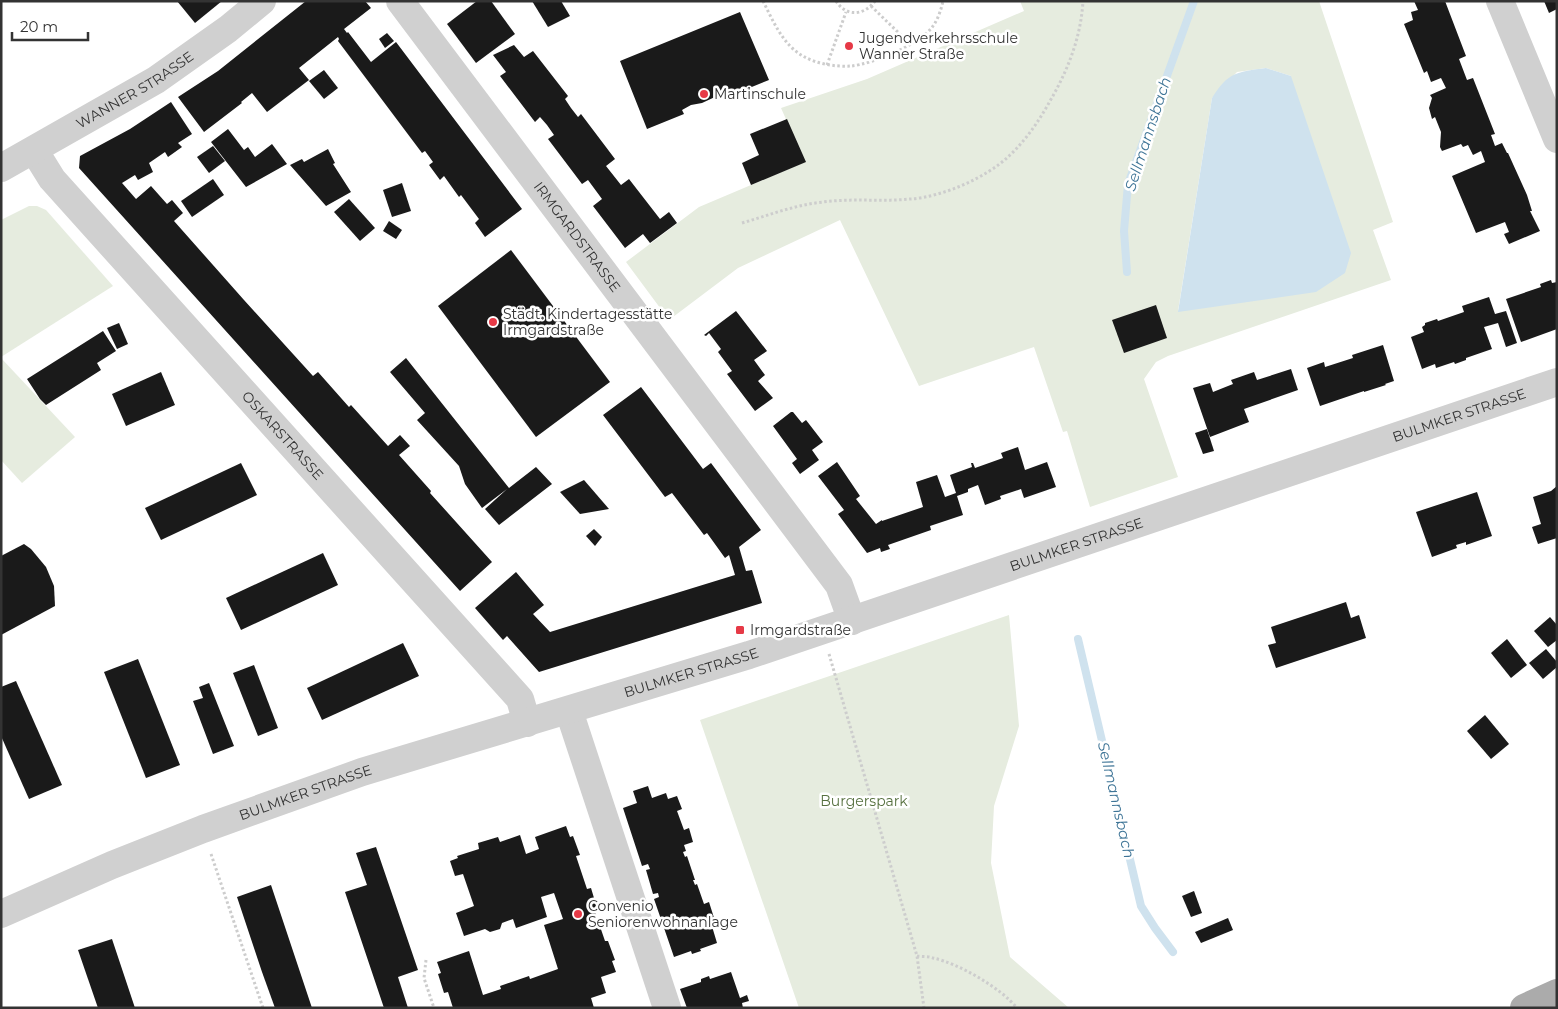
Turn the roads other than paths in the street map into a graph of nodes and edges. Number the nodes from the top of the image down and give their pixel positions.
1 (262, 1) edge
2 (400, 1) edge
3 (1500, 1) edge
4 (1557, 139) edge
5 (34, 150) junction
6 (1, 168) edge
7 (1557, 382) edge
8 (852, 621) junction
9 (569, 711) junction
10 (527, 723) junction
11 (1, 914) edge
12 (1557, 993) edge
13 (667, 1008) edge
14 (1524, 1008) edge

1 - 5 street, WANNER STRASSE
2 - 8 street, IRMGARDSTRASSE
3 - 4 street
5 - 6 street, WANNER STRASSE
5 - 10 street, OSKARSTRASSE
7 - 8 street, BULMKER STRASSE
8 - 9 street, BULMKER STRASSE
9 - 10 street, BULMKER STRASSE
9 - 13 street
10 - 11 street, BULMKER STRASSE
12 - 14 main road

